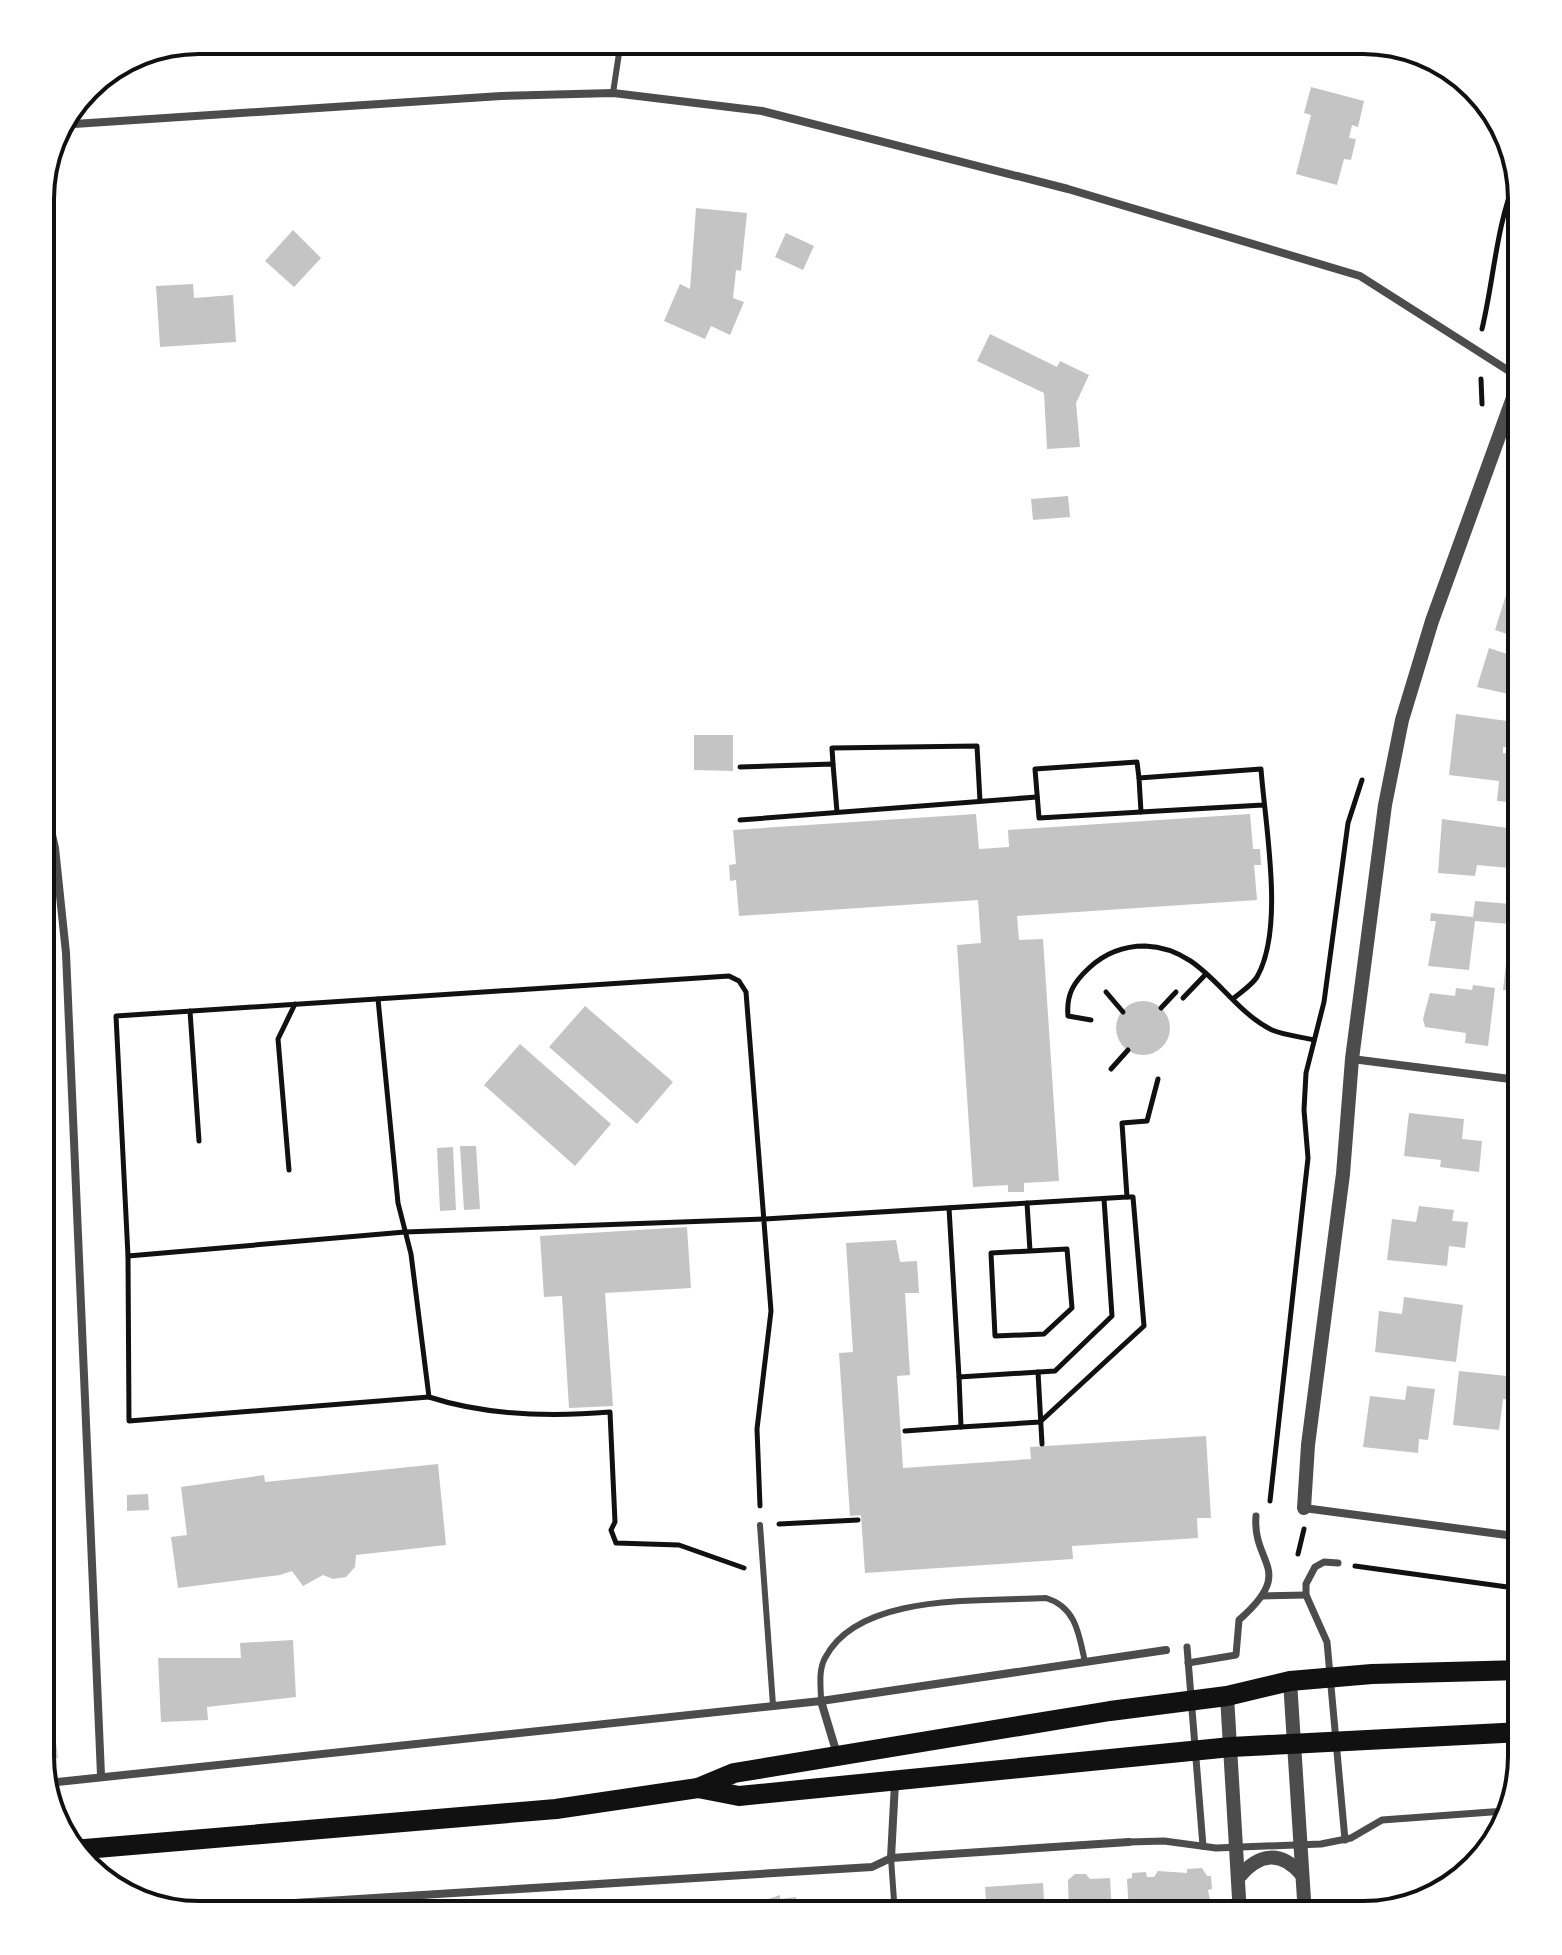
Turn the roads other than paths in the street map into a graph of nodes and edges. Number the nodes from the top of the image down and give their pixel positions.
1 (619, 54) edge
2 (613, 93) junction
3 (76, 124) edge
4 (1508, 368) edge
5 (1508, 411) edge
6 (54, 844) edge
7 (1352, 1059) junction
8 (1508, 1079) edge
9 (1304, 1508) joint
10 (1256, 1516) dead end
11 (760, 1525) road end
12 (1508, 1535) edge
13 (1338, 1563) road end
14 (1306, 1595) junction
15 (1262, 1596) junction
16 (1187, 1647) dead end
17 (1166, 1650) dead end
18 (1085, 1662) junction
19 (1188, 1663) junction
20 (1508, 1671) edge
21 (1331, 1678) junction
22 (1290, 1681) junction
23 (1227, 1696) junction
24 (1190, 1700) junction
25 (821, 1701) junction
26 (773, 1705) junction
27 (1508, 1733) edge
28 (1334, 1741) junction
29 (1294, 1743) junction
30 (1231, 1747) junction
31 (1195, 1750) junction
32 (838, 1756) junction
33 (101, 1775) junction
34 (896, 1778) junction
35 (56, 1782) edge
36 (698, 1788) junction
37 (1497, 1812) edge
38 (1345, 1840) junction
39 (1129, 1842) joint
40 (1300, 1845) junction
41 (1203, 1846) junction
42 (1238, 1848) junction
43 (88, 1849) edge
44 (891, 1858) junction
45 (1302, 1875) junction
46 (1239, 1877) junction
47 (325, 1901) edge
48 (894, 1901) edge
49 (1240, 1901) edge
50 (1304, 1901) edge

1 - 2 lane
2 - 3 street
2 - 4 street
5 - 7 street
6 - 33 street
7 - 8 street
7 - 9 street
9 - 12 street
10 - 15 street
11 - 26 lane
13 - 14 street
14 - 15 street
14 - 21 street
15 - 19 street
16 - 19 street
17 - 18 street
18 - 25 street
18 - 25 lane
19 - 24 street
20 - 21 main road
21 - 22 main road
21 - 28 street
22 - 23 main road
22 - 29 street
23 - 24 main road
23 - 30 street
24 - 31 street
24 - 32 main road
25 - 26 street
25 - 32 street
26 - 33 street
27 - 28 main road
28 - 29 main road
28 - 38 street
29 - 30 main road
29 - 40 street
30 - 31 main road
30 - 42 street
31 - 34 main road
31 - 41 street
32 - 36 main road
33 - 35 street
34 - 36 main road
34 - 44 street
36 - 43 main road
37 - 38 street
38 - 40 street
39 - 41 street
39 - 44 street
40 - 42 street
40 - 45 street
41 - 42 street
42 - 46 street
44 - 47 street
44 - 48 lane
45 - 46 street
45 - 50 street
46 - 49 street

